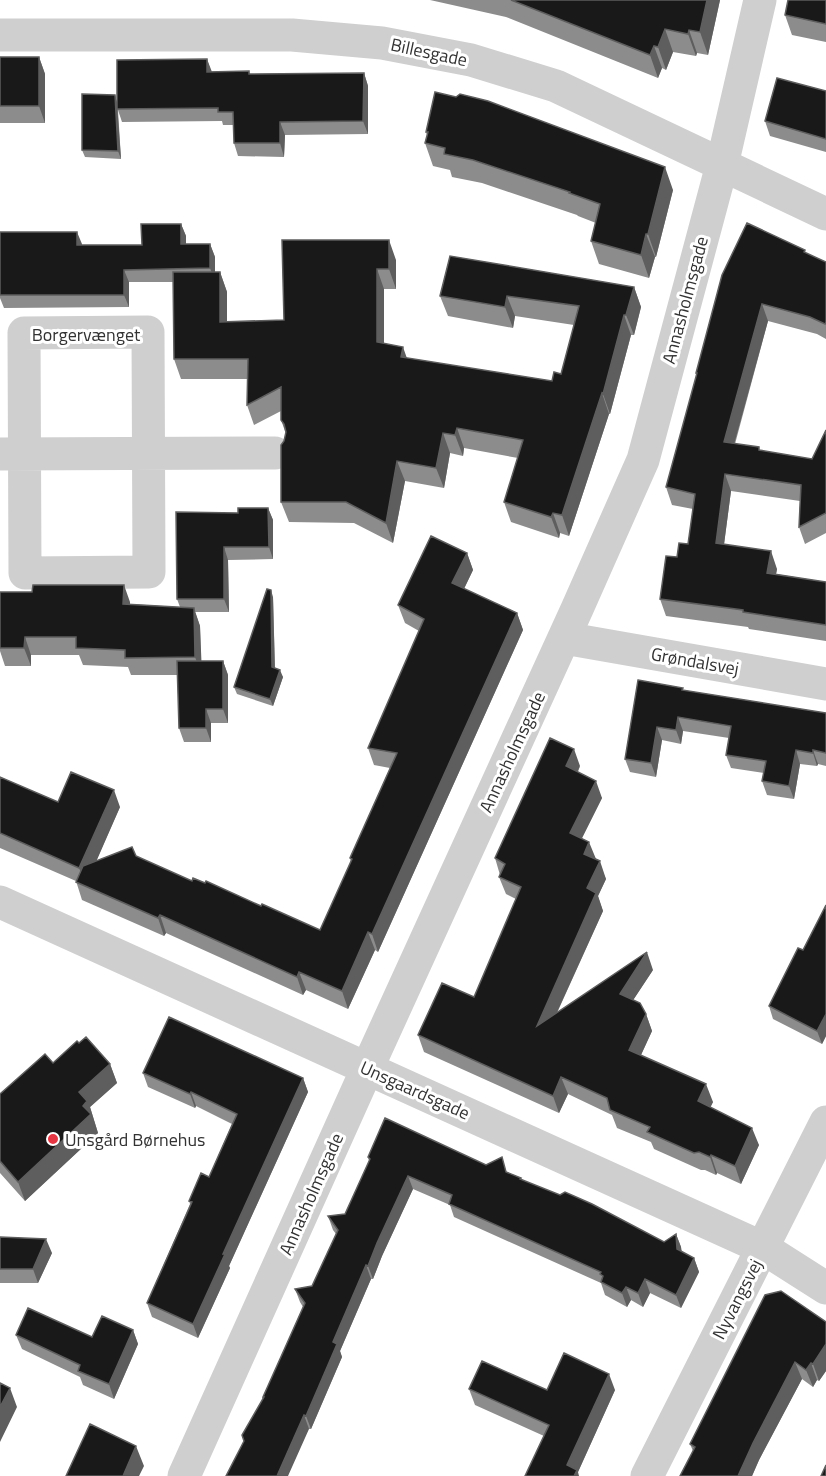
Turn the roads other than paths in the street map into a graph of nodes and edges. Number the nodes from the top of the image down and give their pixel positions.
1 (760, 0) edge
2 (0, 35) edge
3 (722, 165) junction
4 (826, 214) edge
5 (148, 453) junction
6 (275, 453) dead end
7 (12, 454) edge
8 (564, 638) junction
9 (826, 684) edge
10 (0, 902) edge
11 (367, 1069) junction
12 (826, 1122) edge
13 (763, 1248) junction
14 (826, 1288) edge
15 (184, 1476) edge
16 (647, 1476) edge

1 - 3 street, Annasholmsgade
2 - 3 street, Billesgade
3 - 4 street, Billesgade
3 - 8 street, Annasholmsgade
5 - 6 street
5 - 7 street
5 - 7 street, Borgervænget
5 - 7 street, Borgervænget
8 - 9 street, Grøndalsvej
8 - 11 street, Annasholmsgade
10 - 11 street, Unsgaardsgade
11 - 13 street, Unsgaardsgade
11 - 15 street, Annasholmsgade
12 - 13 street, Nyvangsvej
13 - 14 street, Unsgaardsgade
13 - 16 street, Nyvangsvej

